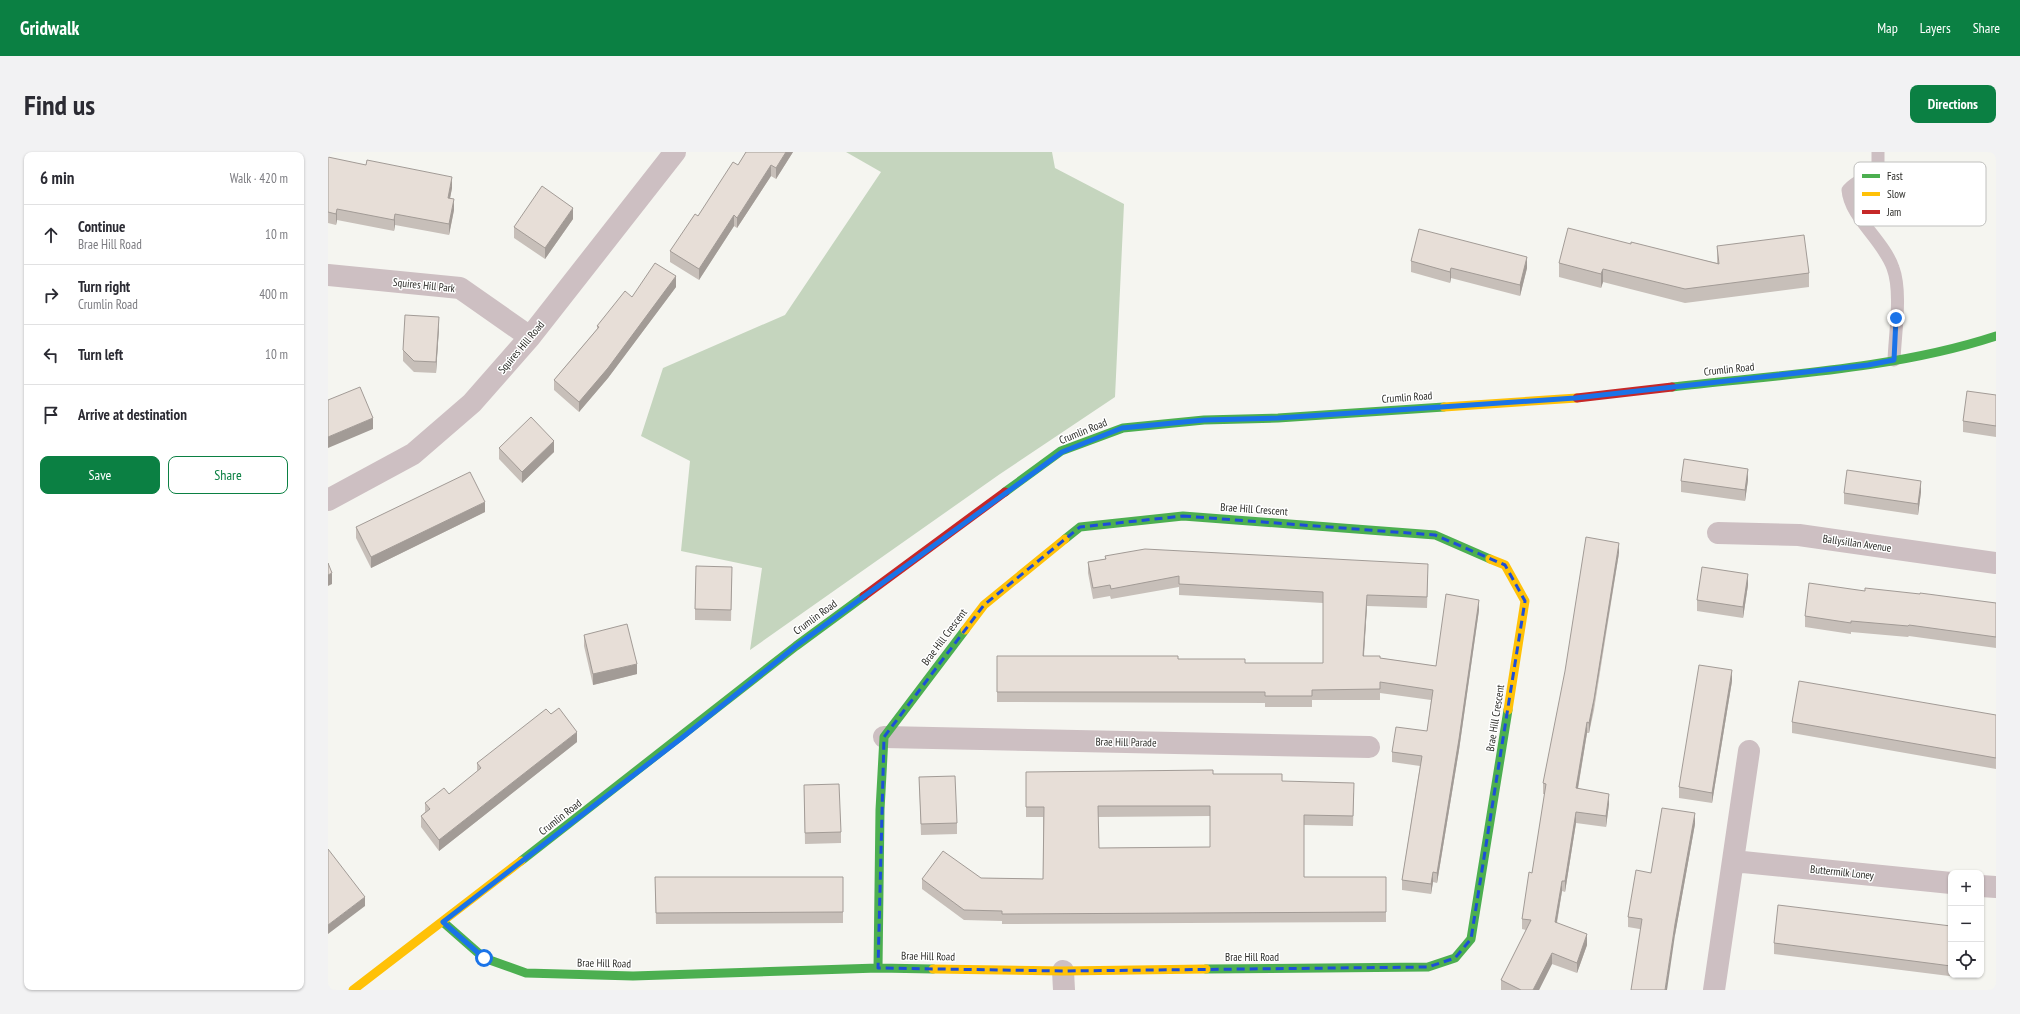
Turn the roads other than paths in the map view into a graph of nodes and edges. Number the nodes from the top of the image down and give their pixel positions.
1 (675, 152) edge
2 (1854, 182) edge
3 (1854, 208) edge
4 (1867, 226) edge
5 (328, 275) edge
6 (1996, 336) edge
7 (530, 337) junction
8 (1894, 360) junction
9 (328, 500) edge
10 (1718, 533) dead end
11 (1996, 563) edge
12 (884, 736) junction
13 (1369, 747) dead end
14 (1749, 751) dead end
15 (1733, 861) junction
16 (1948, 883) edge
17 (1984, 886) edge
18 (1996, 887) edge
19 (443, 922) junction
20 (1428, 967) joint
21 (878, 968) junction
22 (1063, 980) edge
23 (353, 990) edge
24 (1714, 990) edge

1 - 7 street, Squires Hill Road
2 - 3 lane
4 - 8 lane
5 - 7 street, Squires Hill Park
6 - 8 street, Crumlin Road
7 - 9 street, Squires Hill Road
8 - 19 street, Crumlin Road
10 - 11 street, Ballysillan Avenue
12 - 13 street, Brae Hill Parade
12 - 20 street, Brae Hill Crescent
12 - 21 street
14 - 15 street
15 - 16 street, Buttermilk Loney
15 - 24 street
17 - 18 street
19 - 21 street, Brae Hill Road
19 - 23 street, Crumlin Road
20 - 22 street, Brae Hill Road
21 - 22 street, Brae Hill Road

